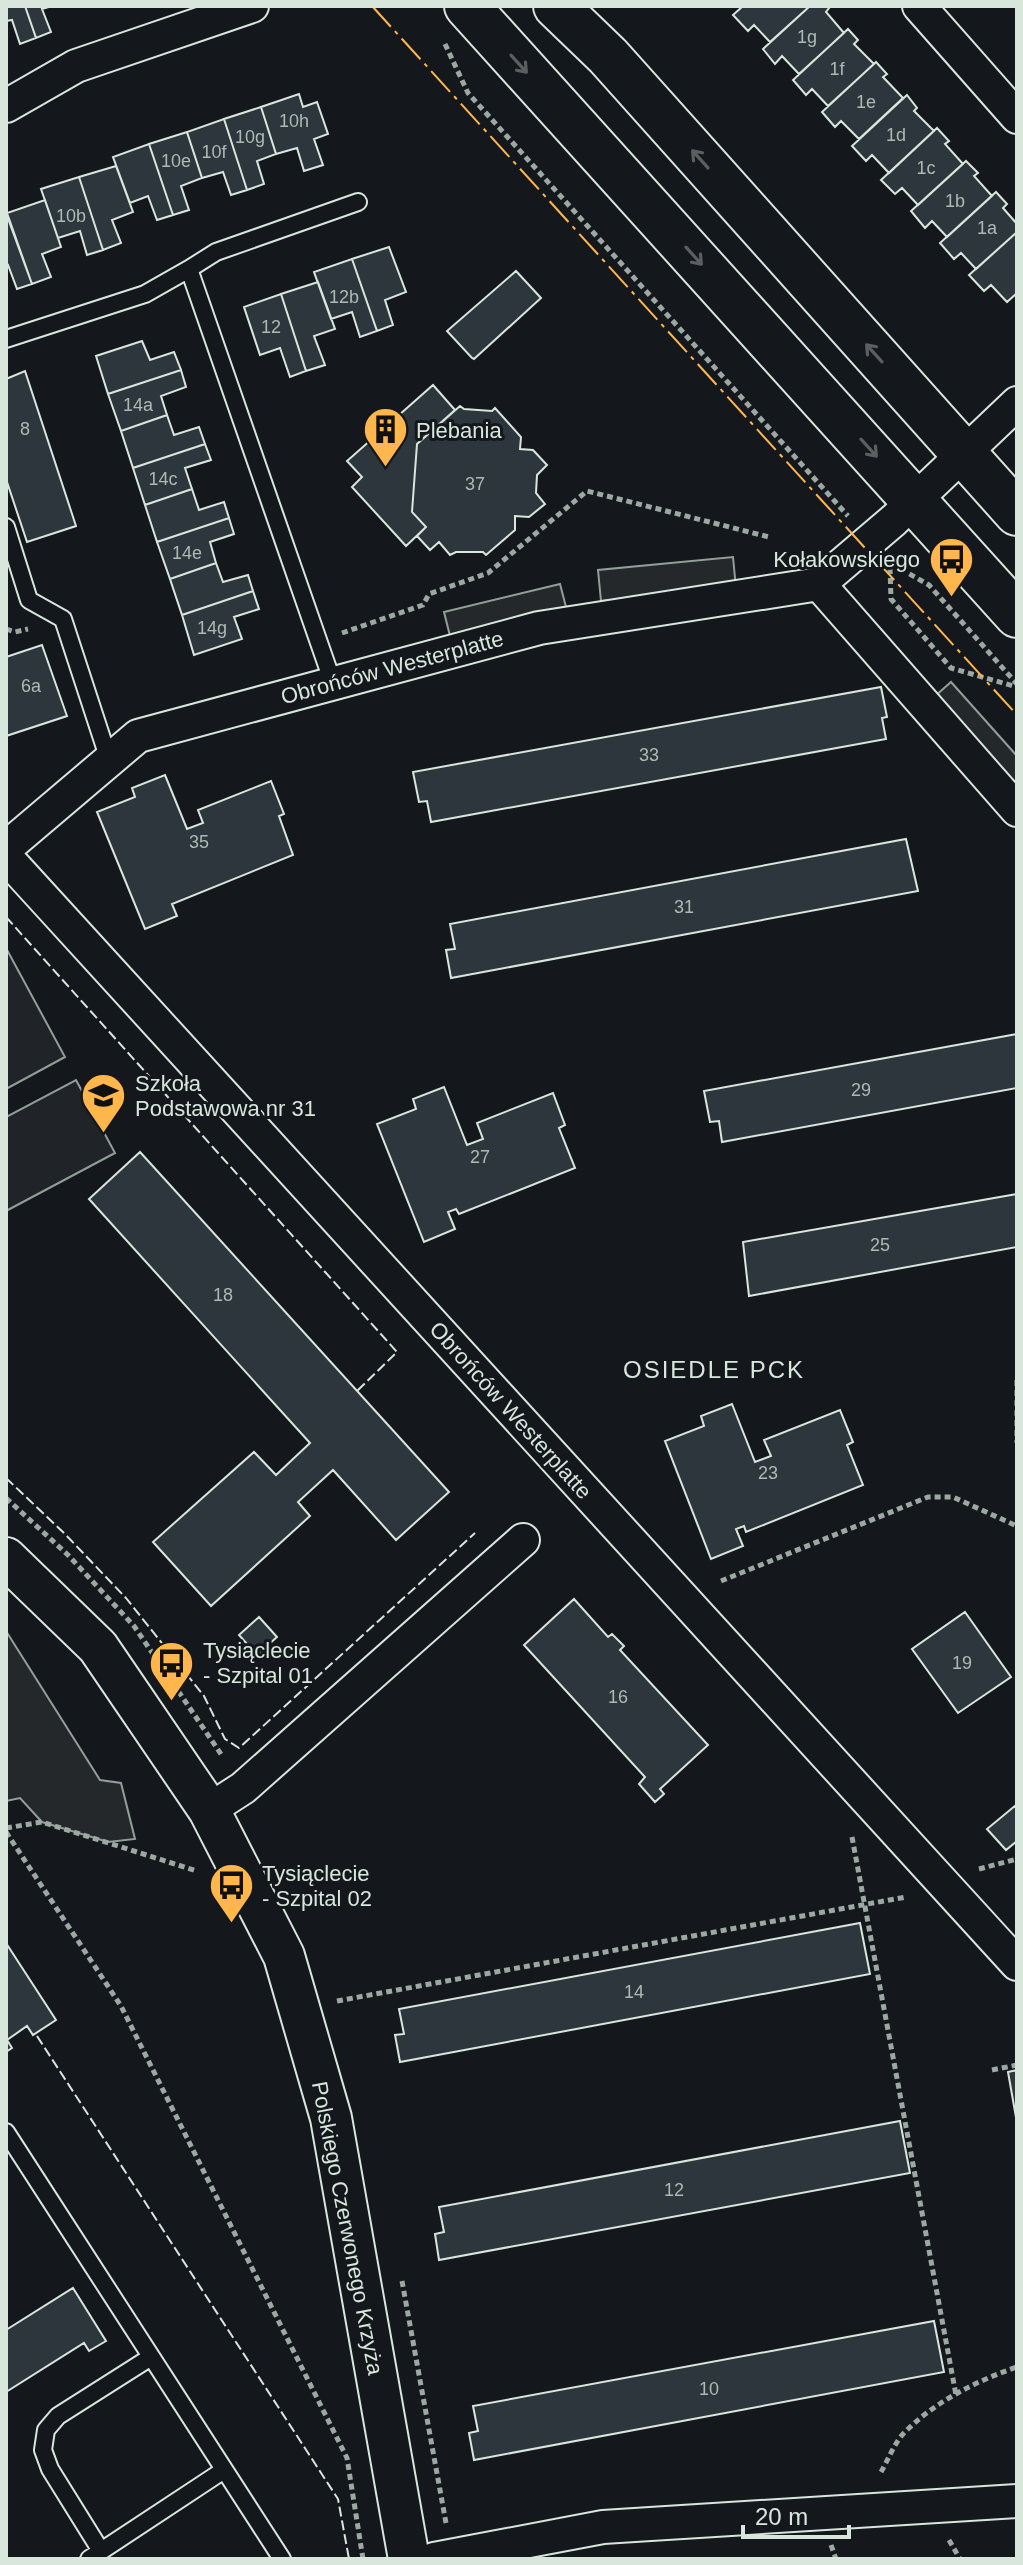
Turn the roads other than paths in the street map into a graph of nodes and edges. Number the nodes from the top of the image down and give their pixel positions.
1 (252, 6) edge
2 (556, 6) edge
3 (919, 6) edge
4 (453, 18) edge
5 (6, 106) edge
6 (1017, 117) edge
7 (358, 202) dead end
8 (189, 269) junction
9 (6, 339) edge
10 (1017, 403) edge
11 (964, 453) junction
12 (915, 499) junction
13 (1017, 513) edge
14 (6, 527) edge
15 (819, 584) junction
16 (1017, 615) edge
17 (333, 683) junction
18 (109, 760) junction
19 (1017, 810) edge
20 (6, 848) edge
21 (6, 857) edge
22 (523, 1540) dead end
23 (6, 1558) edge
24 (209, 1810) junction
25 (1017, 1964) edge
26 (6, 2132) edge
27 (151, 2357) junction
28 (224, 2470) junction
29 (1017, 2501) edge
30 (95, 2555) edge
31 (282, 2559) edge
32 (409, 2559) edge
33 (434, 2559) edge

1 - 5 street
11 -> 2 main road
3 - 6 street
4 -> 12 main road
7 - 8 lane
8 - 9 lane
8 - 17 lane
10 - 11 street
11 - 12 street
11 - 13 main road
12 - 15 street
12 - 16 main road
14 - 18 lane
15 - 17 street, Obrońców Westerplatte
15 - 19 street
17 - 18 street, Obrońców Westerplatte
18 - 20 street, Obrońców Westerplatte
21 - 25 street, Obrońców Westerplatte
22 - 24 street
23 - 24 street, Polskiego Czerwonego Krzyża
24 - 32 street, Polskiego Czerwonego Krzyża
26 - 27 lane
27 - 28 lane
27 - 30 lane
28 - 30 lane
28 - 31 lane
29 - 33 street

